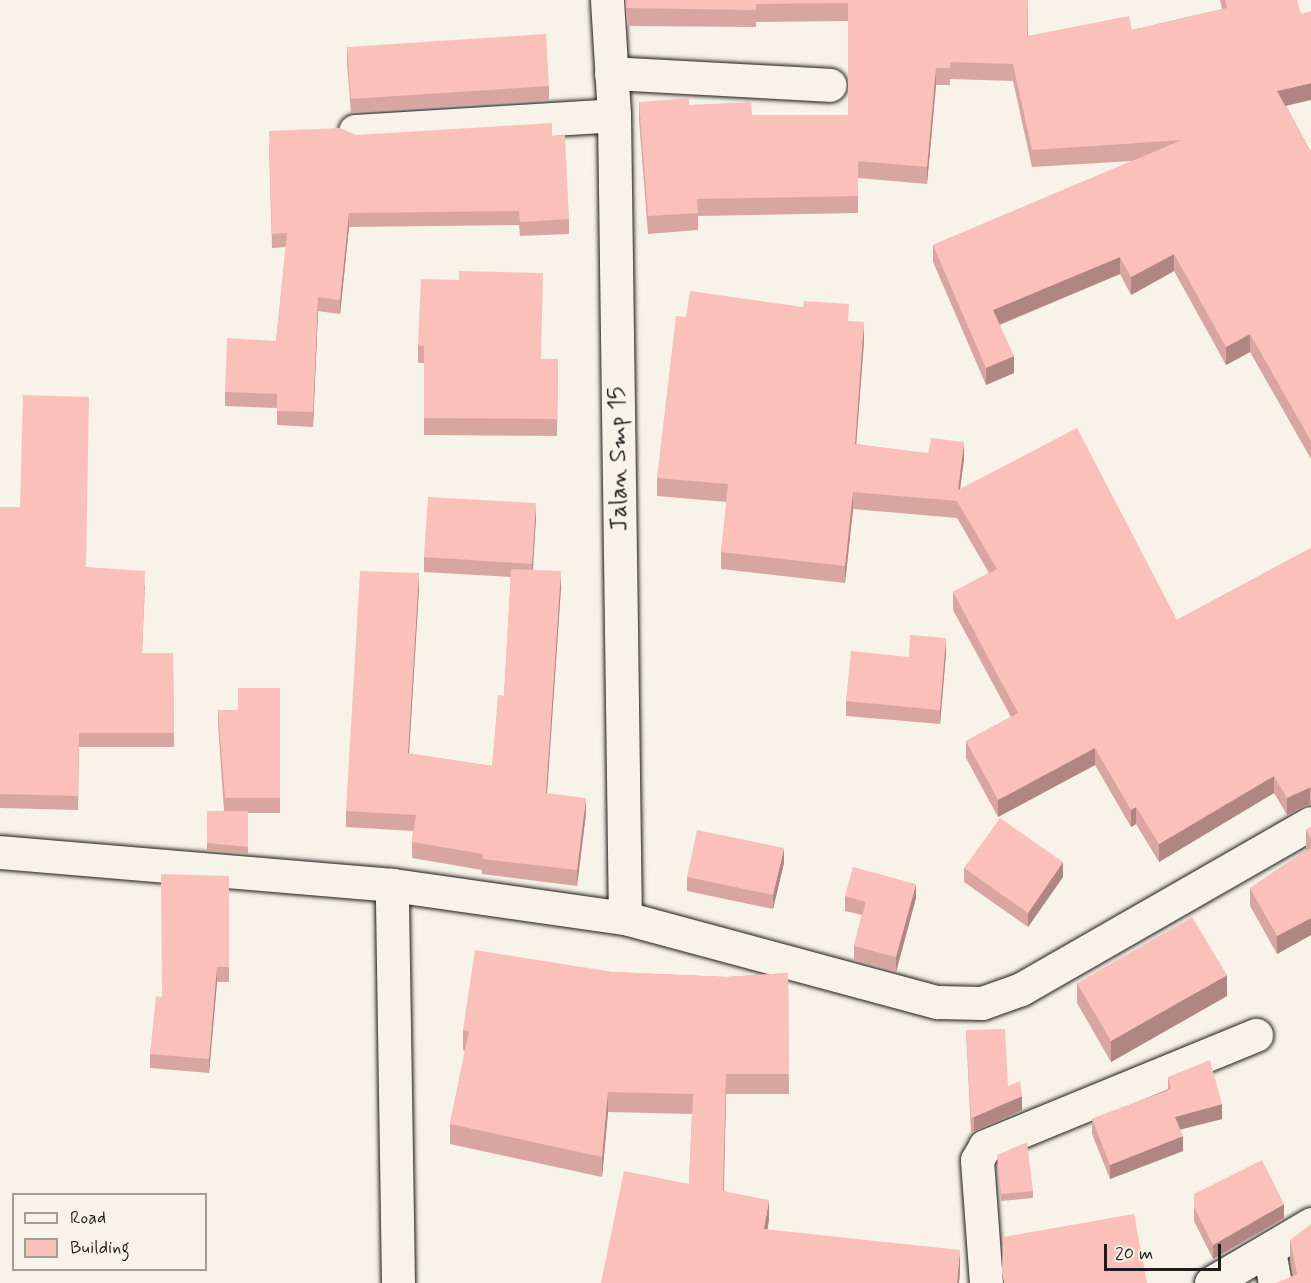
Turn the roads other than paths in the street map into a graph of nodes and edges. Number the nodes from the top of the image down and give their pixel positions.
1 (608, 0) edge
2 (610, 73) junction
3 (830, 85) dead end
4 (614, 115) junction
5 (355, 131) dead end
6 (1311, 823) edge
7 (0, 852) edge
8 (392, 885) junction
9 (625, 918) junction
10 (1256, 1035) dead end
11 (1311, 1224) edge
12 (1269, 1250) junction
13 (398, 1283) edge
14 (986, 1283) edge
15 (1212, 1283) edge
16 (1275, 1283) edge

1 - 2 street, Jalan Smp 15
2 - 3 street
2 - 4 street, Jalan Smp 15
4 - 5 street
4 - 9 street, Jalan Smp 15
6 - 9 street
7 - 8 street
8 - 9 street
8 - 13 street
10 - 14 street
11 - 12 street
12 - 15 street
12 - 16 street

